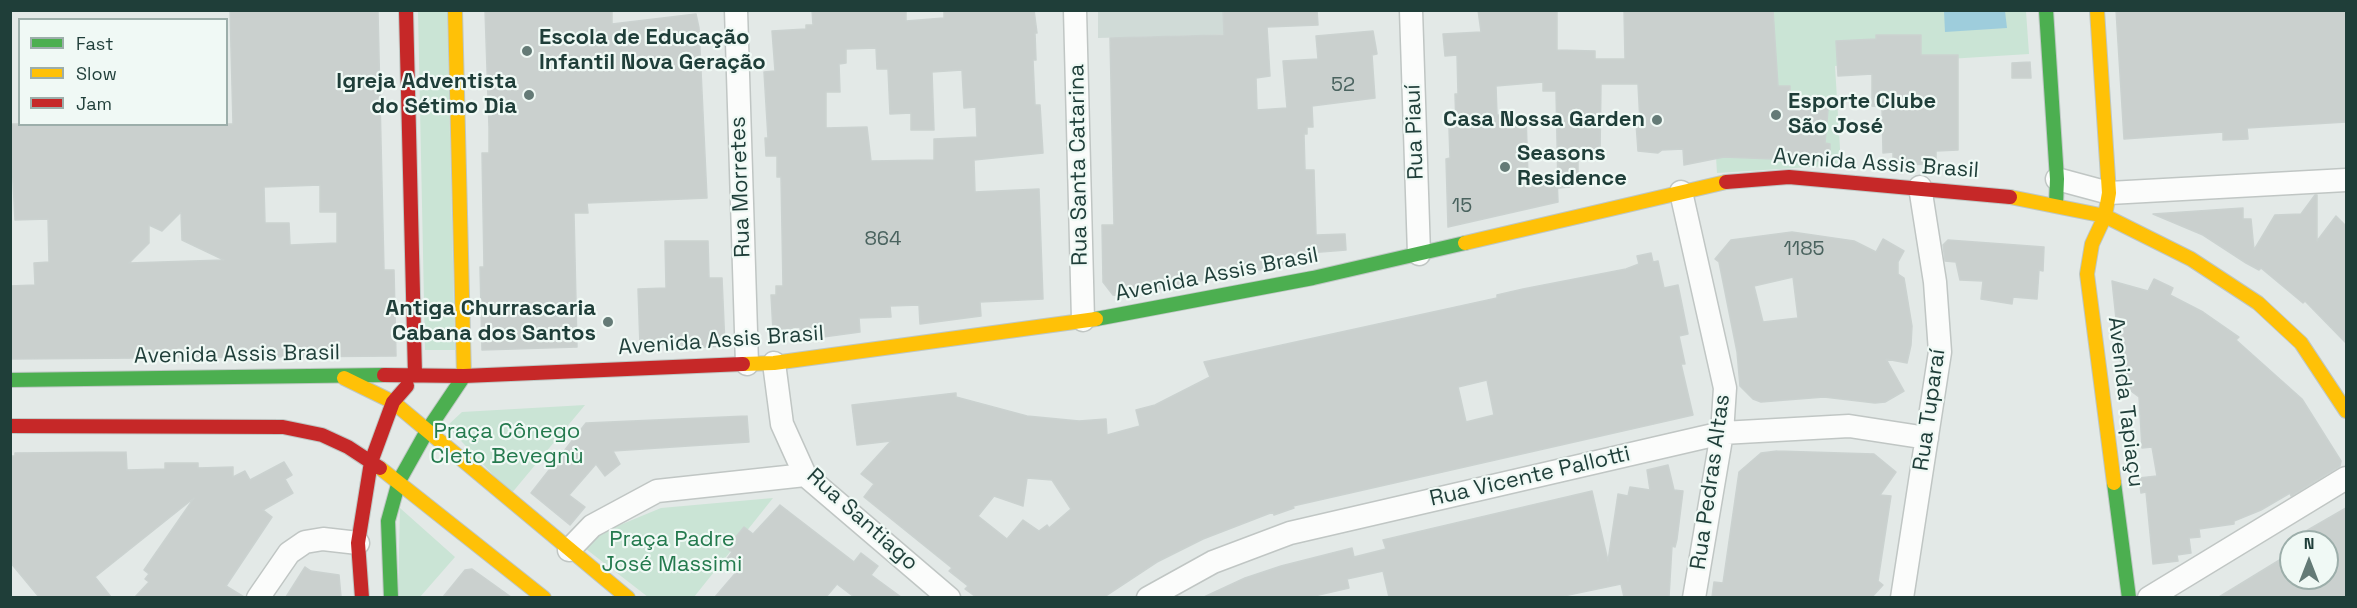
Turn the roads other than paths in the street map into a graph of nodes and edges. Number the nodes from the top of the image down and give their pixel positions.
1 (406, 10) edge
2 (455, 10) edge
3 (736, 10) edge
4 (1075, 10) edge
5 (1412, 10) edge
6 (2046, 10) edge
7 (2097, 10) edge
8 (2057, 179) junction
9 (2346, 180) edge
10 (1920, 187) junction
11 (1681, 192) junction
12 (2109, 193) junction
13 (2056, 204) junction
14 (2105, 216) junction
15 (1419, 254) junction
16 (1083, 320) junction
17 (774, 363) junction
18 (747, 364) junction
19 (337, 374) junction
20 (415, 375) junction
21 (464, 376) junction
22 (10, 380) edge
23 (393, 402) junction
24 (2346, 411) edge
25 (10, 426) edge
26 (427, 431) junction
27 (1722, 434) junction
28 (1927, 438) junction
29 (371, 462) junction
30 (806, 475) junction
31 (2346, 478) edge
32 (399, 481) junction
33 (358, 543) junction
34 (569, 550) junction
35 (536, 595) edge
36 (258, 597) edge
37 (362, 597) edge
38 (391, 597) edge
39 (627, 597) edge
40 (950, 597) edge
41 (1148, 597) edge
42 (1694, 597) edge
43 (1902, 597) edge
44 (2129, 597) edge
45 (2149, 597) edge

1 - 20 main road
2 - 21 main road
3 - 18 street, Rua Morretes
4 - 16 street, Rua Santa Catarina
5 - 15 street, Rua Piauí
6 - 8 main road
7 - 12 main road, Avenida Tapiaçu
8 - 12 street
8 - 13 main road
9 - 12 street
10 - 11 main road, Avenida Assis Brasil
10 - 13 main road, Avenida Assis Brasil
10 - 28 street, Rua Tuparaí
11 - 15 main road, Avenida Assis Brasil
11 - 27 street, Rua Pedras Altas
12 - 14 main road, Avenida Tapiaçu
13 - 14 main road, Avenida Assis Brasil
14 - 24 main road, Avenida Assis Brasil
14 - 44 main road, Avenida Tapiaçu
15 - 16 main road, Avenida Assis Brasil
16 - 17 main road, Avenida Assis Brasil
17 - 18 main road, Avenida Assis Brasil
17 - 30 street, Rua Santiago
18 - 21 main road, Avenida Assis Brasil
19 - 20 main road, Avenida Assis Brasil
19 - 22 main road, Avenida Assis Brasil
19 - 23 main road
20 - 21 main road, Avenida Assis Brasil
20 - 23 main road
21 - 26 main road
23 - 26 main road
23 - 29 main road
25 - 29 main road
26 - 32 main road
26 - 34 main road
27 - 28 street, Rua Vicente Pallotti
27 - 41 street, Rua Vicente Pallotti
27 - 42 street, Rua Pedras Altas
28 - 43 street, Rua Tuparaí
29 - 32 main road
29 - 33 main road
30 - 34 street
30 - 40 street, Rua Santiago
31 - 45 street
32 - 35 main road
32 - 38 main road
33 - 36 street
33 - 37 main road
34 - 39 main road

